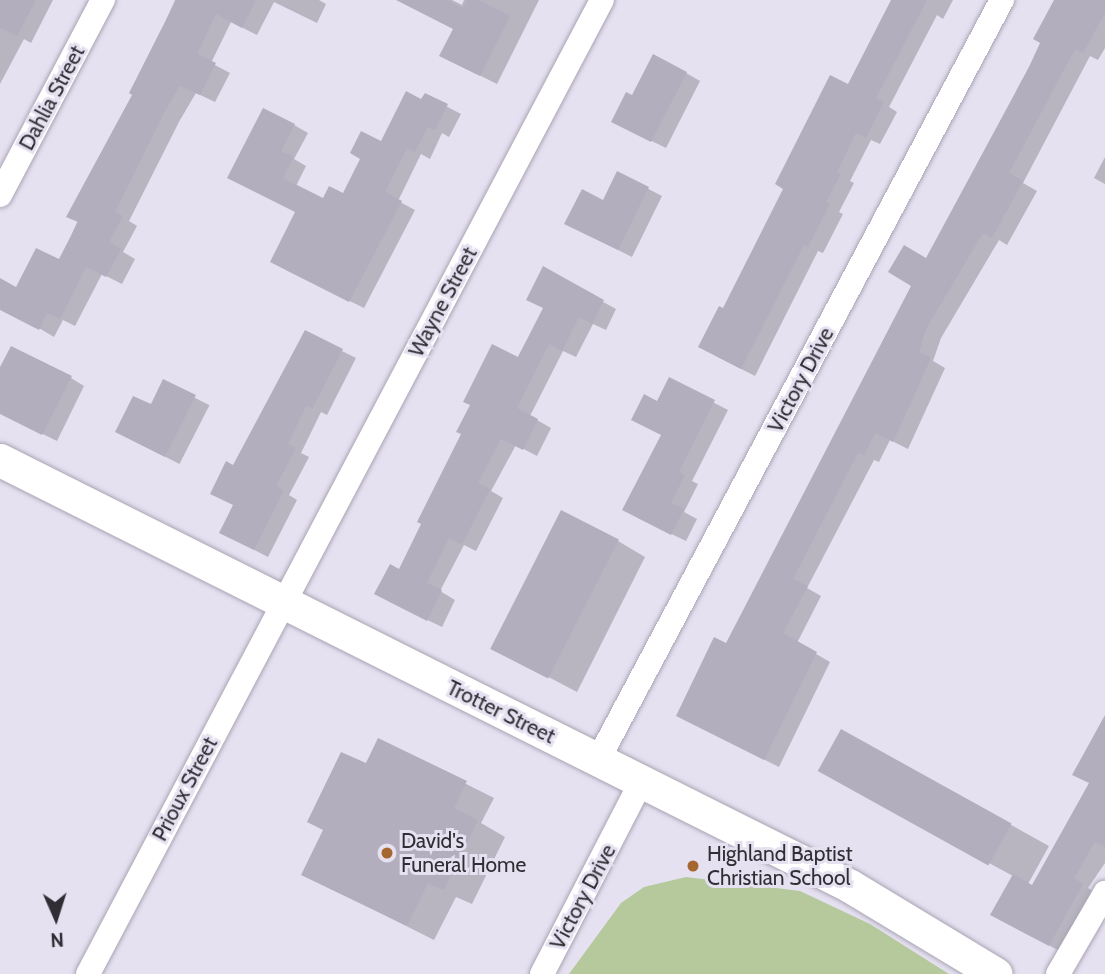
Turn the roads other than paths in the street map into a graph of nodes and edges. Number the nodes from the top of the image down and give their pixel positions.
1 (103, 0) edge
2 (602, 0) edge
3 (1002, 0) edge
4 (0, 195) edge
5 (0, 460) edge
6 (283, 603) junction
7 (598, 760) junction
8 (641, 782) junction
9 (1105, 893) edge
10 (88, 974) edge
11 (542, 974) edge
12 (996, 974) edge
13 (1058, 974) edge

1 - 4 street, Dahlia Street
2 - 6 street, Wayne Street
3 - 7 street, Victory Drive
5 - 6 street, Trotter Street
6 - 7 street, Trotter Street
6 - 10 street, Prioux Street
7 - 8 street, Trotter Street
8 - 11 street, Victory Drive
8 - 12 street, Trotter Street
9 - 13 street

